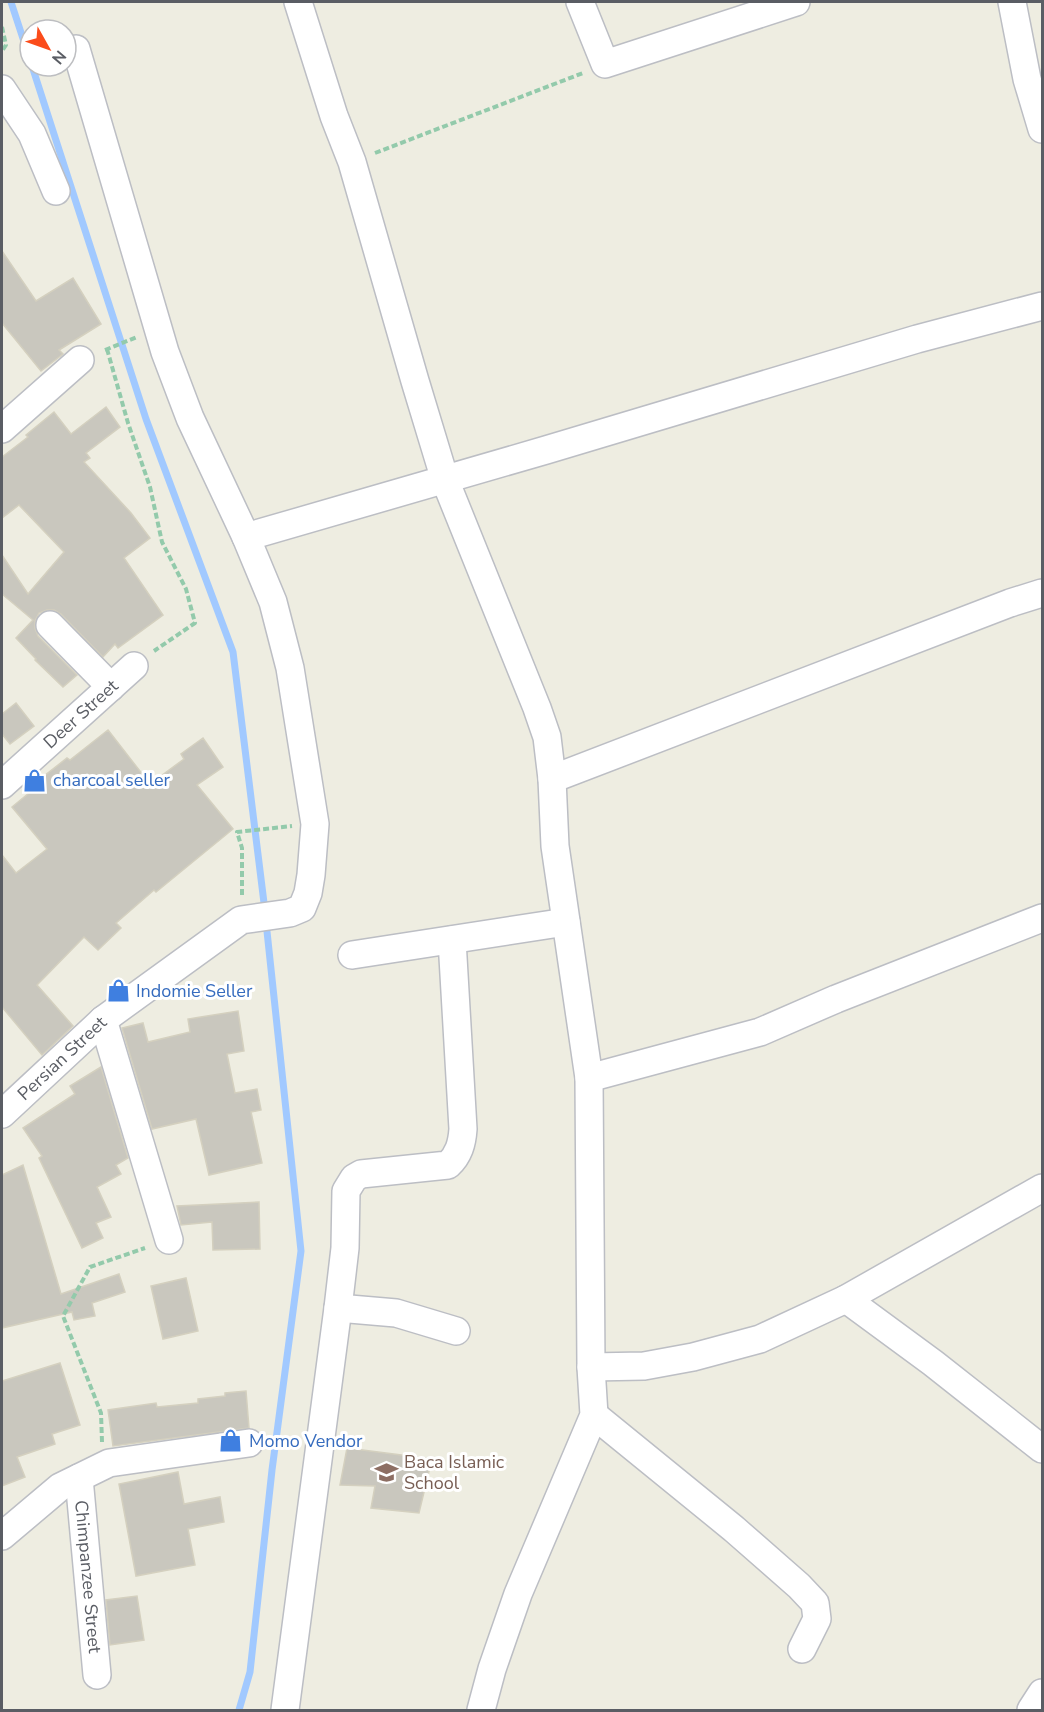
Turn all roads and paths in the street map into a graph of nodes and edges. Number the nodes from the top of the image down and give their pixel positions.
1 (298, 2) edge
2 (580, 2) edge
3 (796, 2) edge
4 (1012, 2) edge
5 (2, 27) edge
6 (2, 51) edge
7 (78, 57) edge
8 (605, 64) junction
9 (1035, 80) edge
10 (2, 89) edge
11 (1042, 129) edge
12 (352, 162) junction
13 (56, 191) dead end
14 (1042, 306) edge
15 (136, 337) dead end
16 (80, 360) dead end
17 (2, 429) edge
18 (445, 480) junction
19 (246, 537) junction
20 (1042, 593) edge
21 (50, 625) dead end
22 (134, 666) joint
23 (111, 687) junction
24 (552, 778) junction
25 (2, 785) edge
26 (294, 825) dead end
27 (1042, 918) edge
28 (245, 920) junction
29 (566, 922) junction
30 (452, 940) junction
31 (352, 956) dead end
32 (103, 1020) junction
33 (589, 1078) junction
34 (2, 1114) edge
35 (1042, 1188) edge
36 (169, 1240) joint
37 (846, 1299) junction
38 (338, 1308) junction
39 (456, 1331) dead end
40 (591, 1367) junction
41 (594, 1414) junction
42 (249, 1443) dead end
43 (1042, 1449) edge
44 (91, 1472) junction
45 (2, 1536) edge
46 (802, 1649) dead end
47 (97, 1675) dead end
48 (1042, 1693) edge
49 (285, 1710) edge
50 (481, 1710) edge
51 (1031, 1710) edge

1 - 12 street
2 - 8 street
3 - 8 street
4 - 9 street
5 - 6 path
7 - 19 street
8 - 12 path
9 - 11 street
10 - 13 street
12 - 18 street
14 - 18 street
15 - 22 path
16 - 17 street
18 - 19 street
18 - 24 street
19 - 28 street
20 - 24 street
21 - 23 street
22 - 23 street, Deer Street
23 - 25 street, Deer Street
24 - 29 street
26 - 28 path
27 - 33 street
28 - 32 street, Persian Street
29 - 30 street
29 - 33 street
30 - 31 street
30 - 38 street
32 - 34 street, Persian Street
32 - 36 street
33 - 40 street
35 - 37 street
36 - 44 path
37 - 40 street
37 - 43 street
38 - 39 street
38 - 49 street
40 - 41 street
41 - 46 street
41 - 50 street
42 - 44 street, Chimpanzee Street
44 - 45 street, Chimpanzee Street
44 - 47 street, Chimpanzee Street
48 - 51 street

